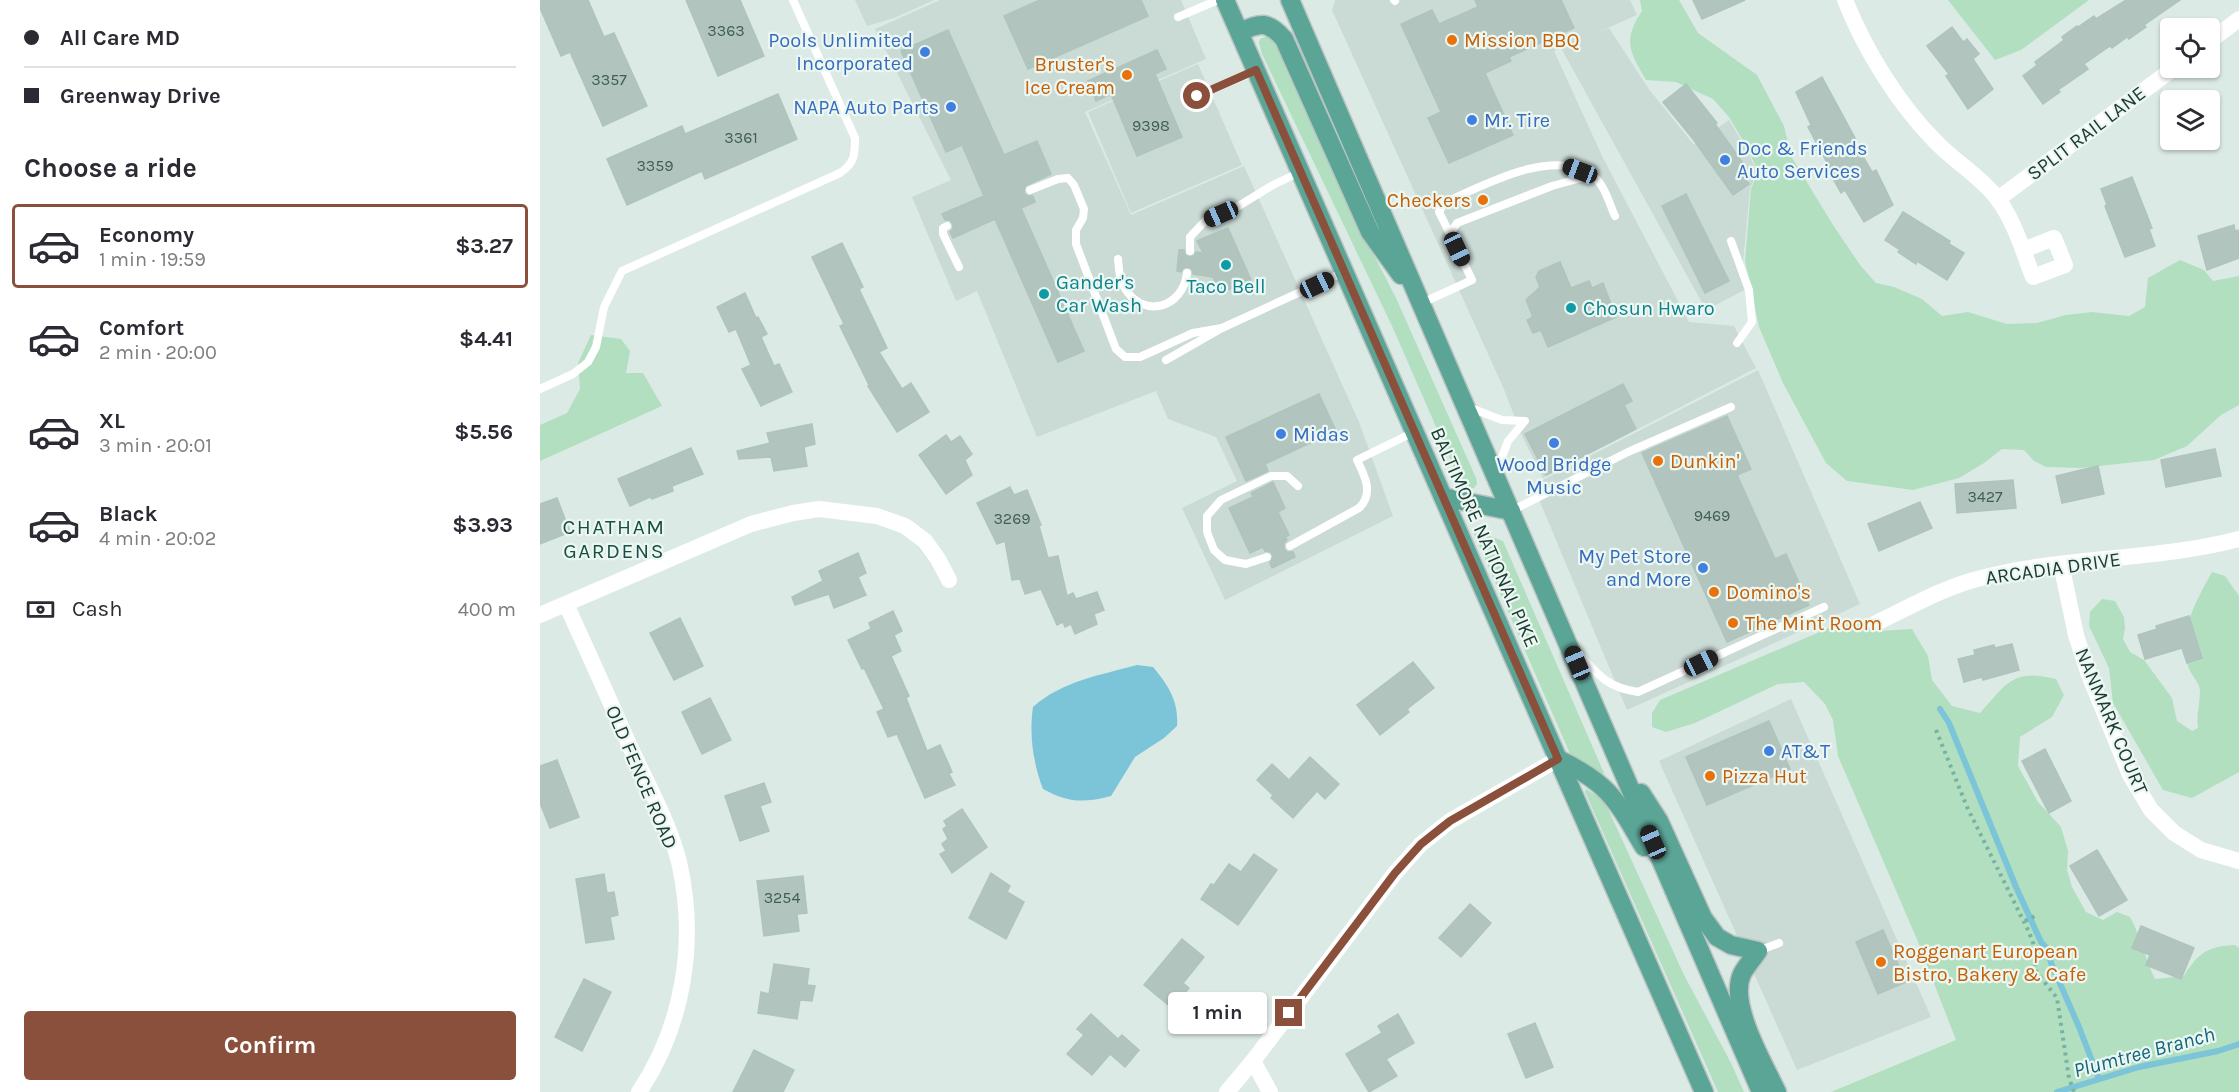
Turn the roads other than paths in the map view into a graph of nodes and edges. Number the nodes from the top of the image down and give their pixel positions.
1 (793, 0) edge
2 (1218, 0) edge
3 (1226, 0) edge
4 (1290, 0) edge
5 (1845, 0) edge
6 (1178, 17) dead end
7 (2239, 19) edge
8 (1240, 32) junction
9 (2220, 33) edge
10 (1256, 70) junction
11 (2161, 78) edge
12 (1197, 96) dead end
13 (1301, 172) junction
14 (1592, 175) junction
15 (1030, 190) dead end
16 (1998, 199) junction
17 (1616, 216) dead end
18 (947, 226) dead end
19 (1450, 234) junction
20 (1731, 241) dead end
21 (2023, 250) dead end
22 (1190, 251) dead end
23 (1118, 259) dead end
24 (959, 267) dead end
25 (1345, 272) junction
26 (1187, 273) dead end
27 (1422, 303) junction
28 (1222, 328) junction
29 (1737, 343) dead end
30 (1166, 360) dead end
31 (540, 389) edge
32 (1467, 407) junction
33 (1731, 407) dead end
34 (1415, 432) junction
35 (1495, 476) junction
36 (1298, 486) dead end
37 (1443, 497) junction
38 (1511, 511) junction
39 (2239, 539) edge
40 (1290, 546) dead end
41 (1267, 557) dead end
42 (2061, 564) junction
43 (949, 580) dead end
44 (566, 604) junction
45 (1824, 607) dead end
46 (540, 615) edge
47 (1875, 623) dead end
48 (1568, 642) junction
49 (1611, 747) junction
50 (1558, 759) junction
51 (2239, 861) edge
52 (1689, 924) junction
53 (1779, 943) dead end
54 (1758, 951) junction
55 (1253, 1061) junction
56 (639, 1092) edge
57 (1227, 1092) edge
58 (1270, 1092) edge
59 (1704, 1092) edge
60 (1761, 1092) edge
61 (1777, 1092) edge

1 - 31 lane
2 - 6 lane
3 - 8 main road, BALTIMORE NATIONAL PIKE
4 - 27 main road, BALTIMORE NATIONAL PIKE
5 - 16 street
7 - 9 street
8 - 10 main road, BALTIMORE NATIONAL PIKE
8 - 27 main road
10 - 12 lane
10 - 13 main road, BALTIMORE NATIONAL PIKE
11 - 16 street, SPLIT RAIL LANE
13 - 22 lane
13 - 25 main road, BALTIMORE NATIONAL PIKE
14 - 17 lane
14 - 19 lane
14 - 19 lane
15 - 28 lane
16 - 21 street
18 - 24 lane
19 - 27 lane
20 - 29 lane
23 - 26 lane
25 - 28 lane
25 - 34 main road, BALTIMORE NATIONAL PIKE
27 - 32 main road, BALTIMORE NATIONAL PIKE
28 - 30 lane
32 - 35 main road, BALTIMORE NATIONAL PIKE
32 - 35 lane
33 - 38 lane
34 - 37 main road, BALTIMORE NATIONAL PIKE
34 - 40 lane
35 - 38 main road, BALTIMORE NATIONAL PIKE
36 - 41 lane
37 - 38 main road
37 - 50 main road, BALTIMORE NATIONAL PIKE
38 - 48 main road, BALTIMORE NATIONAL PIKE
39 - 42 street, ARCADIA DRIVE
42 - 47 street, ARCADIA DRIVE
42 - 51 street, NANMARK COURT
43 - 44 street
44 - 46 street
44 - 56 street, OLD FENCE ROAD
45 - 48 lane
48 - 49 main road, BALTIMORE NATIONAL PIKE
49 - 52 main road, BALTIMORE NATIONAL PIKE
49 - 54 main road
50 - 52 main road
50 - 55 street
50 - 59 main road, BALTIMORE NATIONAL PIKE
52 - 60 main road, BALTIMORE NATIONAL PIKE
53 - 54 lane
54 - 61 main road
55 - 57 street
55 - 58 street

